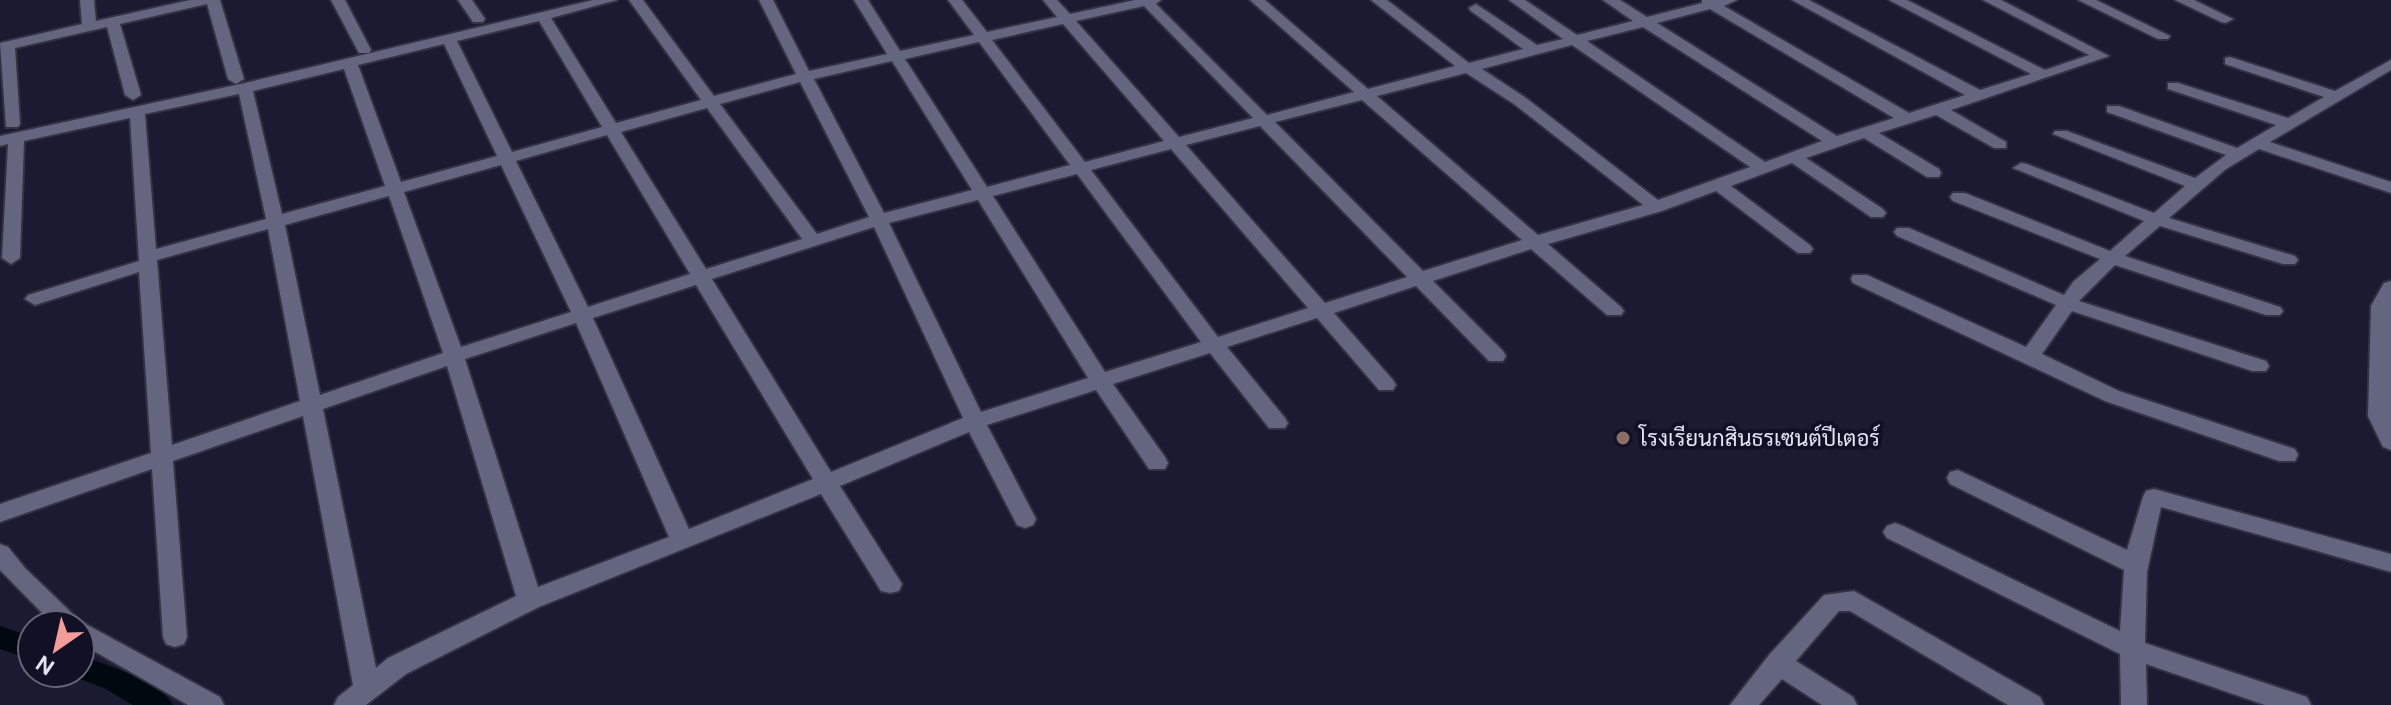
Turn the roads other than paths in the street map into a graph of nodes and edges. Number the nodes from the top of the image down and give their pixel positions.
1 (87, 0) edge
2 (210, 0) edge
3 (338, 0) edge
4 (465, 0) edge
5 (610, 0) edge
6 (636, 0) edge
7 (766, 0) edge
8 (861, 0) edge
9 (955, 0) edge
10 (1050, 0) edge
11 (1257, 0) edge
12 (1378, 0) edge
13 (1394, 0) edge
14 (1516, 0) edge
15 (1610, 0) edge
16 (1799, 0) edge
17 (1896, 0) edge
18 (1990, 0) edge
19 (2085, 0) edge
20 (2182, 0) edge
21 (1148, 1) edge
22 (1716, 2) edge
23 (1476, 8) dead end
24 (543, 16) junction
25 (478, 19) dead end
26 (1068, 19) junction
27 (2226, 19) dead end
28 (1646, 22) junction
29 (113, 23) junction
30 (90, 28) junction
31 (2163, 36) dead end
32 (983, 37) junction
33 (449, 39) junction
34 (1573, 39) junction
35 (4, 46) edge
36 (1533, 49) junction
37 (357, 56) junction
38 (896, 56) junction
39 (2230, 61) dead end
40 (2391, 64) edge
41 (1475, 68) junction
42 (2044, 75) junction
43 (805, 76) junction
44 (240, 83) junction
45 (2173, 86) dead end
46 (1365, 94) junction
47 (1979, 96) junction
48 (2336, 96) junction
49 (709, 100) junction
50 (135, 103) junction
51 (1938, 109) junction
52 (2113, 109) dead end
53 (1263, 119) junction
54 (1908, 119) junction
55 (2289, 124) junction
56 (610, 128) junction
57 (1866, 132) junction
58 (9, 134) edge
59 (2061, 134) dead end
60 (1173, 142) junction
61 (1835, 142) junction
62 (2257, 143) junction
63 (2000, 145) dead end
64 (2239, 154) junction
65 (507, 156) junction
66 (1796, 159) junction
67 (1082, 165) junction
68 (2021, 168) dead end
69 (1764, 169) junction
70 (1933, 173) dead end
71 (1719, 185) junction
72 (2197, 185) junction
73 (2391, 188) edge
74 (394, 189) junction
75 (983, 191) junction
76 (1959, 197) dead end
77 (1656, 207) junction
78 (1877, 213) dead end
79 (275, 220) junction
80 (878, 220) junction
81 (2157, 220) junction
82 (1903, 232) dead end
83 (812, 240) junction
84 (1534, 242) junction
85 (1804, 249) dead end
86 (11, 258) dead end
87 (2112, 258) junction
88 (2289, 260) dead end
89 (147, 261) junction
90 (701, 277) junction
91 (1420, 279) junction
92 (1860, 279) dead end
93 (2391, 287) edge
94 (35, 299) dead end
95 (2067, 303) junction
96 (1614, 311) dead end
97 (2273, 311) dead end
98 (1322, 312) junction
99 (582, 315) junction
100 (1213, 344) junction
101 (454, 356) junction
102 (1496, 356) dead end
103 (2030, 356) junction
104 (2259, 366) dead end
105 (1099, 379) junction
106 (1386, 385) dead end
107 (312, 404) junction
108 (976, 421) junction
109 (1277, 423) dead end
110 (2391, 442) edge
111 (2287, 455) dead end
112 (164, 457) junction
113 (1157, 463) dead end
114 (1958, 478) dead end
115 (825, 481) junction
116 (0, 513) edge
117 (1025, 519) dead end
118 (1895, 532) dead end
119 (682, 540) junction
120 (0, 553) edge
121 (2391, 563) edge
122 (2138, 566) junction
123 (890, 584) dead end
124 (530, 600) junction
125 (53, 609) edge
126 (175, 637) dead end
127 (96, 640) edge
128 (2133, 649) junction
129 (1778, 663) junction
130 (367, 688) junction
131 (211, 705) edge
132 (347, 705) edge
133 (1743, 705) edge
134 (1844, 705) edge
135 (2031, 705) edge
136 (2134, 705) edge
137 (2298, 705) edge

1 - 30 street
2 - 29 street
2 - 44 street
3 - 37 street
4 - 25 street
5 - 24 street
6 - 49 street
7 - 43 street
8 - 38 street
9 - 32 street
10 - 26 street
11 - 46 street
12 - 41 street
13 - 41 street
14 - 34 street
15 - 28 street
16 - 47 street
17 - 42 street
18 - 42 street
19 - 31 street
20 - 27 street
21 - 26 street
21 - 53 street
22 - 28 street
22 - 54 street
23 - 36 street
24 - 33 street
24 - 56 street
26 - 32 street
26 - 60 street
28 - 34 street
28 - 61 street
29 - 30 street
29 - 50 street
30 - 35 street
32 - 38 street
32 - 67 street
33 - 37 street
33 - 65 street
34 - 36 street
34 - 69 street
35 - 58 street
36 - 41 street
37 - 44 street
37 - 74 street
38 - 43 street
38 - 75 street
39 - 48 street
40 - 48 street
41 - 46 street
41 - 77 street
42 - 47 street
43 - 49 street
43 - 80 street
44 - 50 street
44 - 79 street
45 - 55 street
46 - 53 street
46 - 84 street
47 - 51 street
48 - 55 street
49 - 56 street
49 - 83 street
50 - 58 street
50 - 89 street
51 - 54 street
51 - 63 street
52 - 64 street
53 - 60 street
53 - 91 street
54 - 57 street
55 - 62 street
56 - 65 street
56 - 90 street
57 - 61 street
57 - 70 street
58 - 86 street
59 - 72 street
60 - 67 street
60 - 98 street
61 - 66 street
62 - 64 street
62 - 73 street
64 - 72 street
65 - 74 street
65 - 99 street
66 - 69 street
66 - 78 street
67 - 75 street
67 - 100 street
68 - 81 street
69 - 71 street
71 - 77 street
71 - 85 street
72 - 81 street
74 - 79 street
74 - 101 street
75 - 80 street
75 - 105 street
76 - 87 street
77 - 84 street
79 - 89 street
79 - 107 street
80 - 83 street
80 - 108 street
81 - 87 street
81 - 88 street
82 - 95 street
83 - 90 street
84 - 91 street
84 - 96 street
87 - 95 street
87 - 97 street
89 - 94 street
89 - 112 street
90 - 99 street
90 - 115 street
91 - 98 street
91 - 102 street
92 - 103 street
93 - 110 street
95 - 103 street
95 - 104 street
98 - 100 street
98 - 106 street
99 - 101 street
99 - 119 street
100 - 105 street
100 - 109 street
101 - 107 street
101 - 124 street
103 - 111 street
105 - 108 street
105 - 113 street
107 - 112 street
107 - 130 street
108 - 115 street
108 - 117 street
112 - 116 street
112 - 126 street
114 - 122 street
115 - 119 street
115 - 123 street
118 - 128 street
119 - 124 street
120 - 125 street
121 - 122 street
122 - 128 street
124 - 130 street
127 - 131 street
128 - 136 street
128 - 137 street
129 - 133 street
129 - 134 street
129 - 135 street
130 - 132 street

